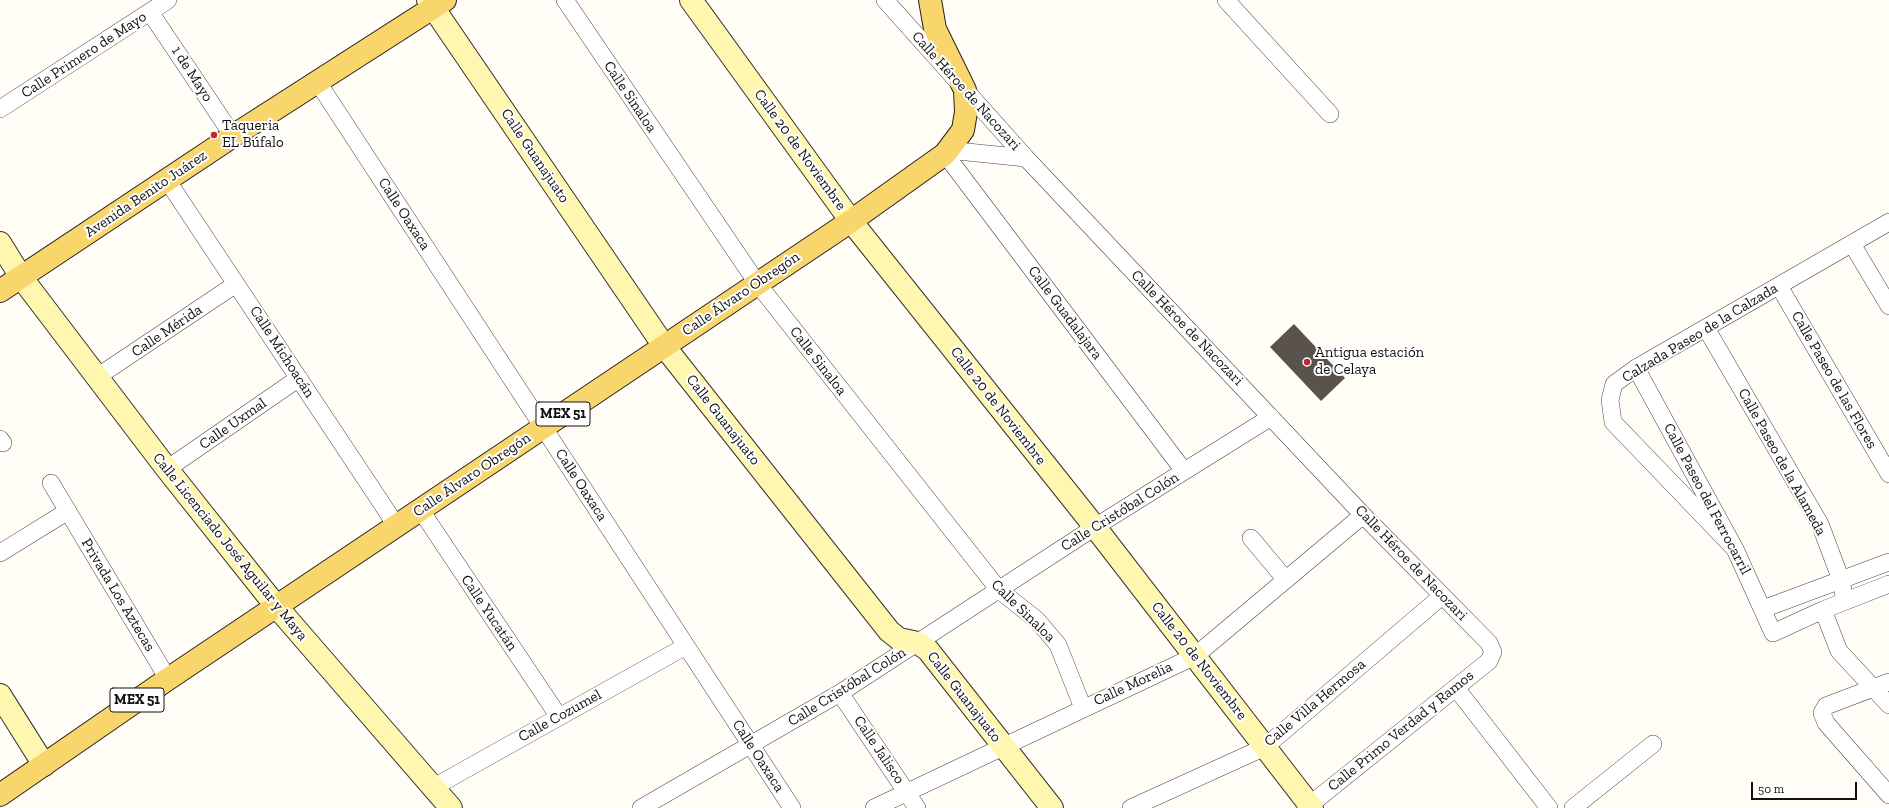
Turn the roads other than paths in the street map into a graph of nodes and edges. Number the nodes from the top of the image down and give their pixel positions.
1 (168, 0) edge
2 (565, 0) edge
3 (691, 0) edge
4 (885, 0) edge
5 (930, 0) edge
6 (1226, 0) edge
7 (436, 2) edge
8 (150, 12) junction
9 (317, 82) junction
10 (964, 90) junction
11 (0, 109) edge
12 (1330, 114) dead end
13 (233, 136) junction
14 (947, 152) junction
15 (1026, 158) junction
16 (167, 180) junction
17 (851, 221) junction
18 (1889, 222) edge
19 (0, 242) edge
20 (1852, 244) junction
21 (21, 277) junction
22 (757, 283) junction
23 (236, 284) junction
24 (1779, 286) junction
25 (0, 291) edge
26 (1889, 306) edge
27 (1706, 328) junction
28 (664, 346) junction
29 (1636, 368) junction
30 (97, 377) junction
31 (299, 378) junction
32 (1271, 417) junction
33 (543, 427) junction
34 (167, 469) junction
35 (1184, 471) junction
36 (1889, 474) edge
37 (51, 483) dead end
38 (420, 509) junction
39 (68, 511) junction
40 (1363, 515) junction
41 (396, 525) junction
42 (1095, 527) junction
43 (1251, 538) dead end
44 (1736, 549) junction
45 (0, 553) edge
46 (1889, 562) edge
47 (1286, 580) junction
48 (1841, 580) junction
49 (1889, 584) edge
50 (999, 590) junction
51 (1442, 596) junction
52 (1845, 601) junction
53 (276, 606) junction
54 (1763, 609) junction
55 (1823, 610) junction
56 (918, 643) junction
57 (686, 646) junction
58 (1493, 652) joint
59 (1195, 656) junction
60 (168, 679) junction
61 (1889, 682) edge
62 (1456, 688) junction
63 (1873, 688) junction
64 (840, 693) junction
65 (0, 695) edge
66 (1889, 705) edge
67 (1083, 708) junction
68 (559, 717) junction
69 (1653, 744) dead end
70 (750, 745) junction
71 (1002, 746) junction
72 (1265, 747) junction
73 (44, 765) junction
74 (434, 787) junction
75 (907, 792) junction
76 (0, 795) edge
77 (1889, 795) edge
78 (1309, 807) edge
79 (451, 808) edge
80 (641, 808) edge
81 (792, 808) edge
82 (874, 808) edge
83 (917, 808) edge
84 (1052, 808) edge
85 (1131, 808) edge
86 (1549, 808) edge
87 (1573, 808) edge

1 - 8 street, Calle Primero de Mayo
2 - 22 street, Calle Sinaloa
3 - 17 street, Calle 20 de Noviembre
4 - 10 street, Calle Héroe de Nacozari
5 - 10 main road
6 - 12 street
7 - 9 main road, Avenida Benito Juárez
7 - 28 street, Calle Guanajuato
8 - 11 street, Calle Primero de Mayo
8 - 13 street, 1 de Mayo
9 - 13 main road, Avenida Benito Juárez
9 - 33 street, Calle Oaxaca
10 - 14 main road, Calle Álvaro Obregón
10 - 15 street, Calle Héroe de Nacozari
13 - 16 main road, Avenida Benito Juárez
14 - 15 street
14 - 17 main road, Calle Álvaro Obregón
14 - 35 street, Calle Guadalajara
15 - 32 street, Calle Héroe de Nacozari
16 - 21 main road, Avenida Benito Juárez
16 - 23 street, Calle Michoacán
17 - 22 main road, Calle Álvaro Obregón / MEX 51
17 - 42 street, Calle 20 de Noviembre
18 - 20 street, Calzada Paseo de la Calzada
19 - 21 street, Calle Licenciado José Aguilar y Maya
20 - 24 street, Calzada Paseo de la Calzada
20 - 26 street
21 - 25 main road, Avenida Benito Juárez
21 - 30 street, Calle Licenciado José Aguilar y Maya
22 - 28 main road, Calle Álvaro Obregón / MEX 51
22 - 50 street, Calle Sinaloa
23 - 30 street, Calle Mérida
23 - 31 street, Calle Michoacán
24 - 27 street, Calzada Paseo de la Calzada
24 - 36 street, Calle Paseo de las Flores
27 - 29 street, Calzada Paseo de la Calzada
27 - 48 street, Calle Paseo de la Alameda
28 - 33 main road, Calle Álvaro Obregón / MEX 51
28 - 56 street, Calle Guanajuato
29 - 44 street, Calle Paseo del Ferrocarril
29 - 44 street, Calzada Paseo de la Calzada
30 - 34 street, Calle Licenciado José Aguilar y Maya
31 - 34 street, Calle Uxmal
31 - 41 street, Calle Michoacán
32 - 35 street, Calle Cristóbal Colón
32 - 40 street, Calle Héroe de Nacozari
33 - 38 main road, Calle Álvaro Obregón / MEX 51
33 - 57 street, Calle Oaxaca
34 - 53 street, Calle Licenciado José Aguilar y Maya
35 - 42 street, Calle Cristóbal Colón
37 - 39 street, Privada Los Aztecas
38 - 41 main road, Calle Álvaro Obregón / MEX 51
38 - 68 street, Calle Yucatán
39 - 45 street
39 - 60 street, Privada Los Aztecas
40 - 47 street, Calle Morelia
40 - 51 street, Calle Héroe de Nacozari
41 - 53 main road, Calle Álvaro Obregón / MEX 51
42 - 50 street, Calle Cristóbal Colón
42 - 59 street, Calle 20 de Noviembre
43 - 47 street
44 - 54 street, Calle Paseo del Ferrocarril
46 - 48 street
47 - 59 street, Calle Morelia
48 - 52 street, Calle Paseo de la Alameda
48 - 54 street
49 - 52 street
50 - 56 street, Calle Cristóbal Colón
50 - 67 street, Calle Sinaloa
51 - 58 street, Calle Héroe de Nacozari
51 - 72 street, Calle Villa Hermosa
52 - 55 street
53 - 60 main road, Calle Álvaro Obregón / MEX 51
53 - 74 street, Calle Licenciado José Aguilar y Maya
54 - 55 street, Calle Paseo del Ferrocarril
55 - 63 street
56 - 64 street, Calle Cristóbal Colón
56 - 71 street, Calle Guanajuato
57 - 68 street, Calle Cozumel
57 - 70 street, Calle Oaxaca
58 - 62 street, Calle Primo Verdad y Ramos
59 - 67 street, Calle Morelia
59 - 72 street, Calle 20 de Noviembre
60 - 73 main road, Calle Álvaro Obregón / MEX 51
61 - 63 street
62 - 78 street, Calle Primo Verdad y Ramos
62 - 86 street
63 - 66 street
63 - 77 street
64 - 70 street, Calle Cristóbal Colón
64 - 75 street, Calle Jalisco
65 - 73 street
67 - 71 street, Calle Morelia
68 - 74 street, Calle Cozumel
69 - 87 street
70 - 80 street, Calle Cristóbal Colón
70 - 81 street, Calle Oaxaca
71 - 75 street, Calle Morelia
71 - 84 street, Calle Guanajuato
72 - 78 street, Calle 20 de Noviembre
72 - 85 street, Calle Villa Hermosa
73 - 76 main road, Calle Álvaro Obregón / MEX 51
74 - 79 street, Calle Licenciado José Aguilar y Maya
75 - 82 street, Calle Morelia
75 - 83 street, Calle Jalisco

